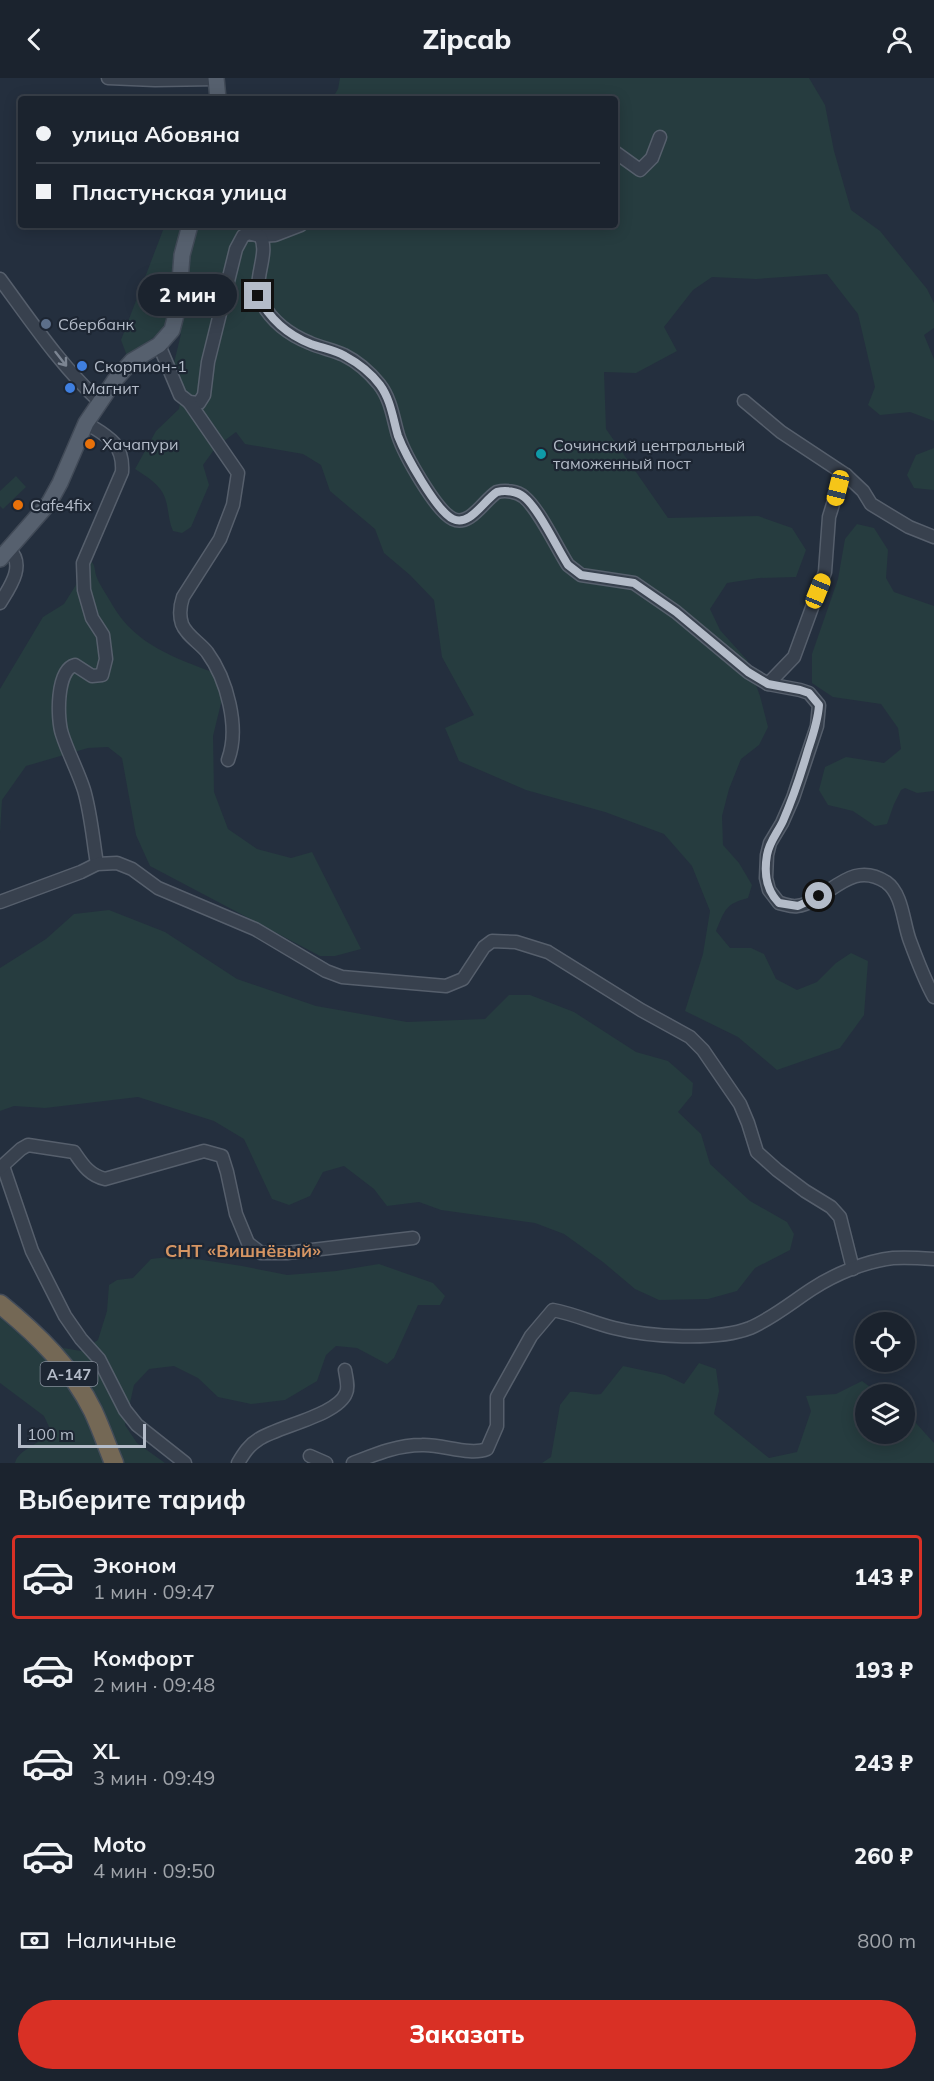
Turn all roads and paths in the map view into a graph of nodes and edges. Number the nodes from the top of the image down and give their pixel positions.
1 (108, 78) edge
2 (216, 78) edge
3 (218, 96) edge
4 (660, 137) dead end
5 (618, 154) edge
6 (189, 228) edge
7 (294, 228) edge
8 (260, 236) junction
9 (0, 279) edge
10 (159, 345) junction
11 (99, 401) junction
12 (744, 401) dead end
13 (189, 402) junction
14 (86, 423) junction
15 (846, 475) junction
16 (934, 537) edge
17 (5, 554) edge
18 (0, 603) edge
19 (768, 684) junction
20 (228, 759) dead end
21 (97, 864) junction
22 (0, 902) edge
23 (932, 989) edge
24 (1, 1167) edge
25 (413, 1238) dead end
26 (934, 1259) edge
27 (853, 1269) junction
28 (0, 1304) edge
29 (345, 1370) dead end
30 (310, 1456) dead end
31 (114, 1463) edge
32 (185, 1463) edge
33 (238, 1463) edge
34 (326, 1463) edge
35 (353, 1463) edge

1 - 2 street
2 - 3 main road
4 - 5 street
6 - 10 main road
7 - 8 street
8 - 13 street
8 - 19 street
9 -> 11 street
10 - 11 main road
10 - 13 street
11 - 14 main road
12 - 15 street
13 - 20 street
14 - 17 main road
14 - 21 street
15 - 16 street
15 - 19 street
17 - 18 street
19 - 23 street
21 - 22 street
21 - 27 street
24 - 25 street
24 - 32 street
26 - 27 street
27 - 35 street
28 - 31 highway, А-147
29 - 33 street
30 - 34 street

